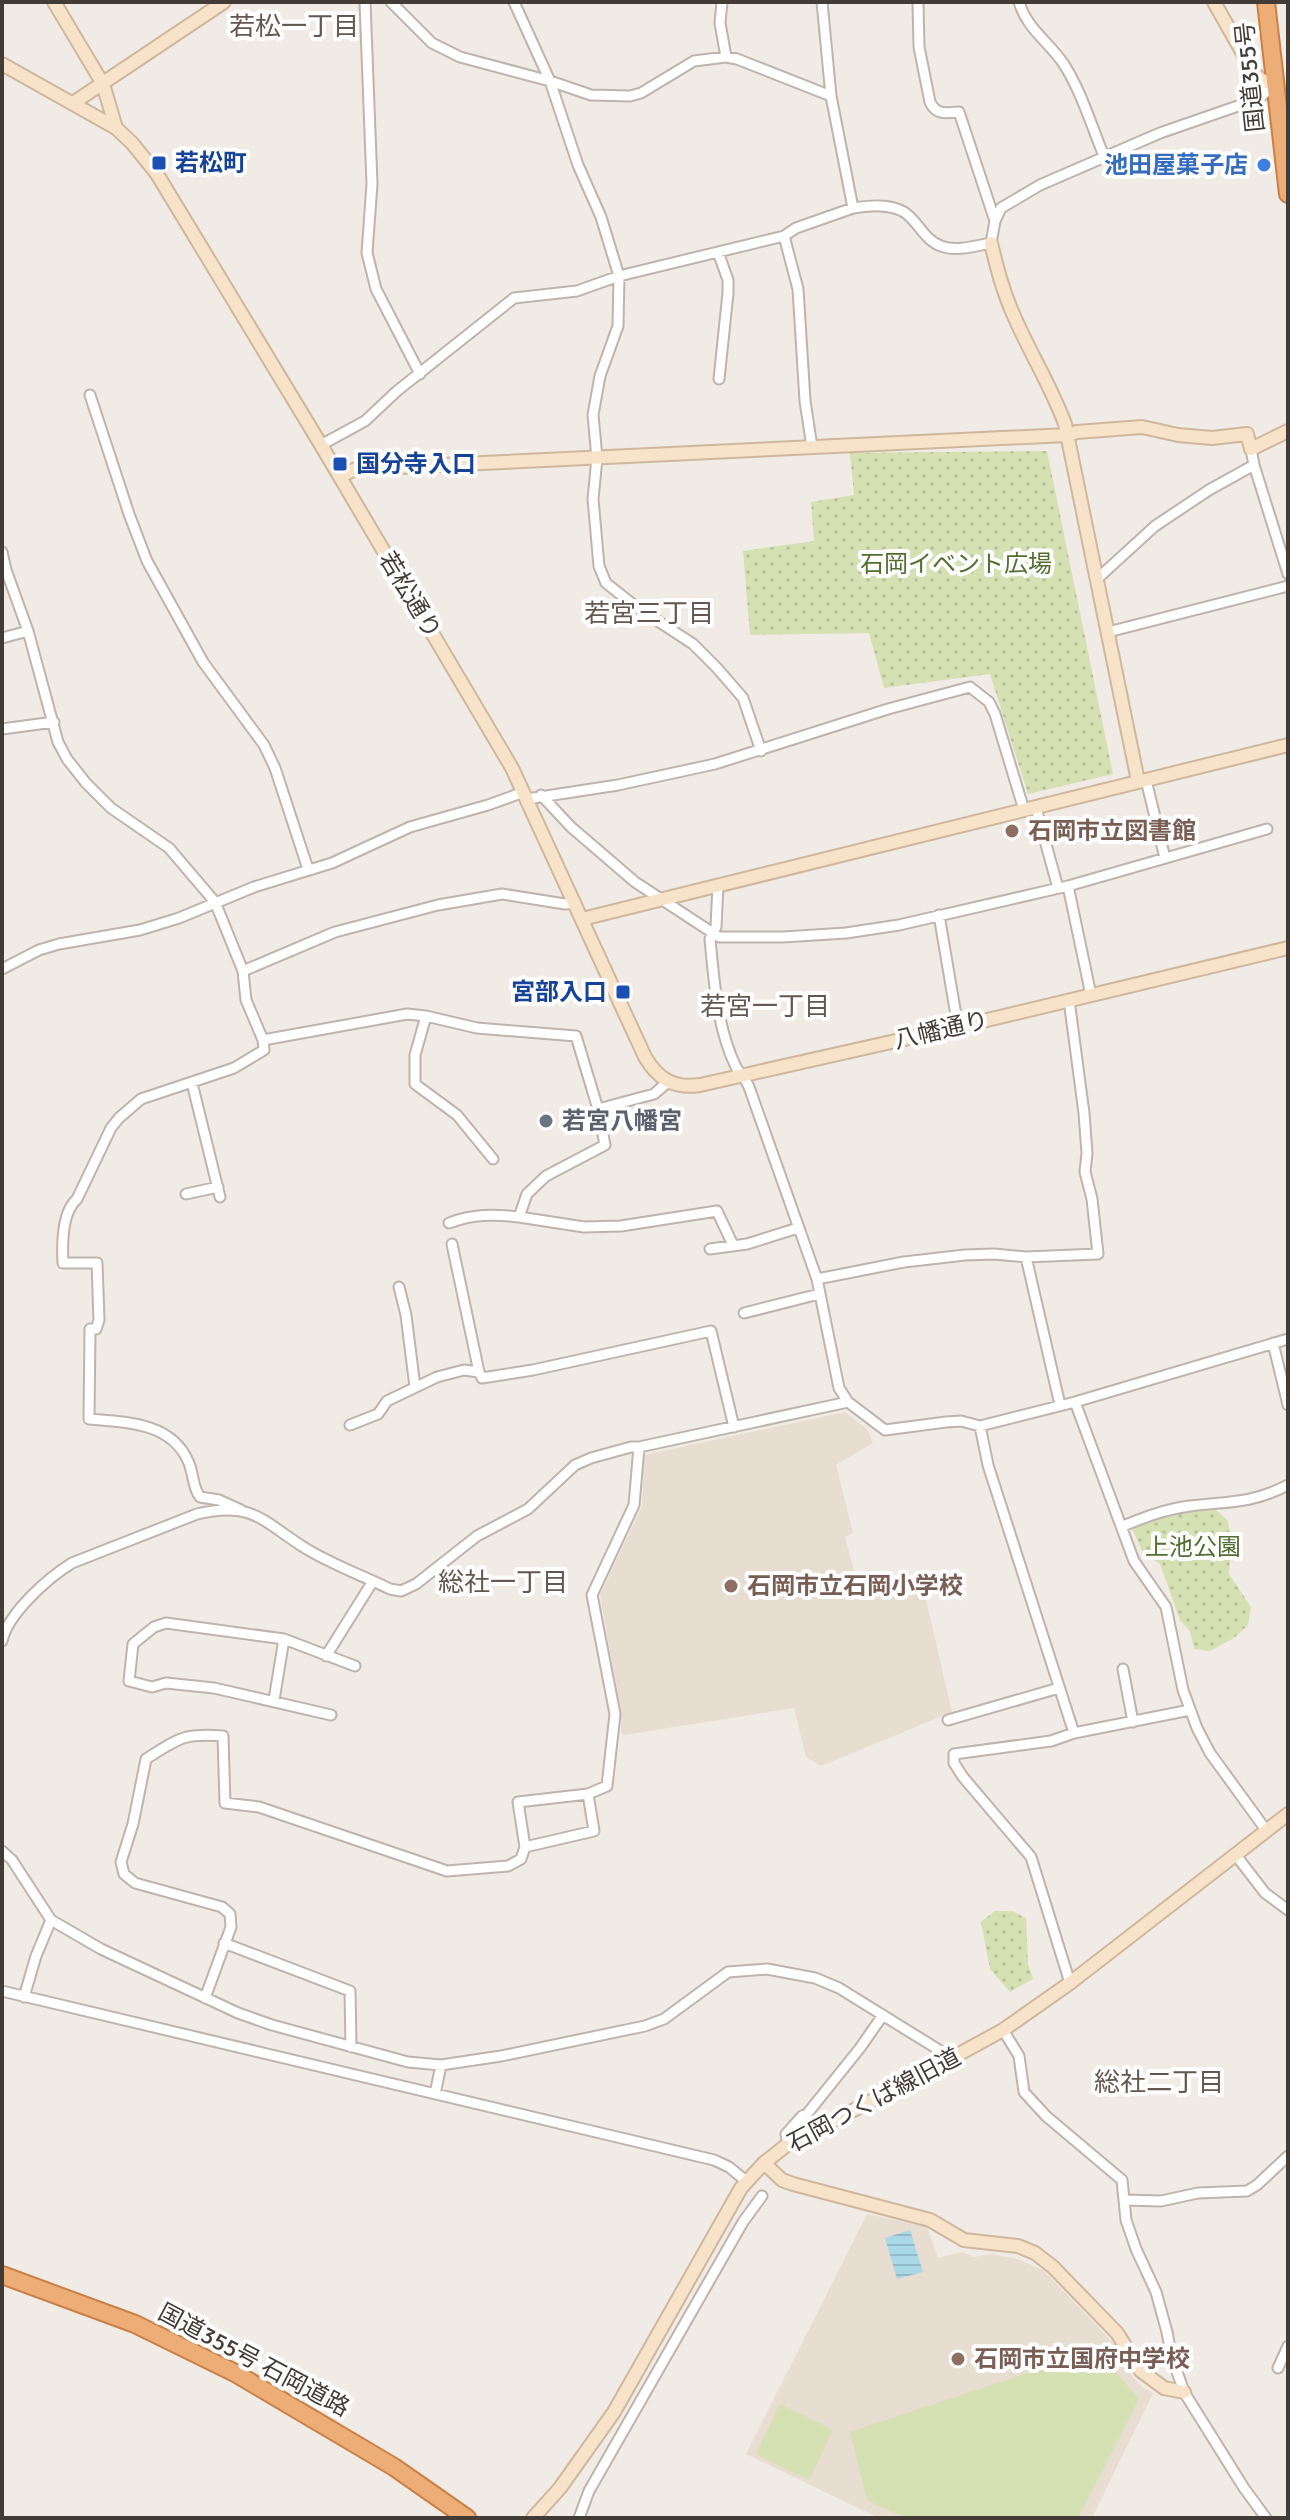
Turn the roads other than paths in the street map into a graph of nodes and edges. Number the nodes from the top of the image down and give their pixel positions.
1 (224, 2) edge
2 (365, 2) edge
3 (391, 2) edge
4 (514, 2) edge
5 (722, 2) edge
6 (822, 2) edge
7 (918, 2) edge
8 (1019, 2) edge
9 (1214, 2) edge
10 (1266, 2) edge
11 (55, 3) edge
12 (726, 57) junction
13 (2, 64) edge
14 (550, 81) junction
15 (103, 84) junction
16 (1275, 85) junction
17 (831, 96) junction
18 (73, 103) junction
19 (116, 128) junction
20 (1104, 156) junction
21 (1288, 194) edge
22 (853, 208) junction
23 (995, 221) junction
24 (784, 236) junction
25 (991, 243) junction
26 (718, 252) junction
27 (619, 276) junction
28 (420, 374) junction
29 (719, 379) dead end
30 (90, 395) dead end
31 (1288, 431) edge
32 (1067, 435) junction
33 (321, 445) junction
34 (812, 447) junction
35 (1251, 449) junction
36 (597, 458) junction
37 (1254, 465) junction
38 (340, 476) junction
39 (3, 558) edge
40 (1288, 574) edge
41 (1097, 579) junction
42 (1288, 586) edge
43 (28, 631) junction
44 (1108, 632) junction
45 (2, 638) edge
46 (54, 722) junction
47 (2, 729) edge
48 (1288, 745) edge
49 (761, 751) junction
50 (1142, 781) junction
51 (525, 795) junction
52 (541, 795) junction
53 (1030, 809) junction
54 (1267, 829) dead end
55 (1165, 858) junction
56 (308, 869) junction
57 (718, 885) junction
58 (1063, 887) junction
59 (661, 899) junction
60 (215, 902) junction
61 (575, 903) junction
62 (939, 915) junction
63 (582, 919) junction
64 (712, 933) junction
65 (1288, 948) edge
66 (2, 969) edge
67 (243, 971) junction
68 (1091, 995) junction
69 (1069, 1000) junction
70 (426, 1016) junction
71 (958, 1027) junction
72 (263, 1040) junction
73 (744, 1075) junction
74 (668, 1082) junction
75 (192, 1083) junction
76 (598, 1109) junction
77 (493, 1159) dead end
78 (186, 1194) dead end
79 (519, 1217) junction
80 (449, 1223) dead end
81 (798, 1228) junction
82 (452, 1244) dead end
83 (733, 1245) junction
84 (710, 1249) dead end
85 (1026, 1257) junction
86 (817, 1279) junction
87 (399, 1287) dead end
88 (819, 1294) junction
89 (744, 1313) dead end
90 (1288, 1339) edge
91 (1273, 1343) junction
92 (479, 1372) junction
93 (415, 1387) junction
94 (848, 1402) junction
95 (1075, 1402) junction
96 (1060, 1405) junction
97 (1288, 1405) edge
98 (350, 1425) dead end
99 (980, 1426) junction
100 (734, 1427) junction
101 (639, 1447) junction
102 (1288, 1485) edge
103 (241, 1510) junction
104 (1123, 1526) junction
105 (373, 1581) junction
106 (3, 1635) edge
107 (284, 1639) junction
108 (326, 1656) junction
109 (355, 1666) dead end
110 (1123, 1669) dead end
111 (1059, 1688) junction
112 (274, 1700) junction
113 (1190, 1710) junction
114 (331, 1715) dead end
115 (948, 1720) dead end
116 (1133, 1722) junction
117 (1074, 1733) junction
118 (588, 1794) junction
119 (1288, 1814) edge
120 (1266, 1830) junction
121 (525, 1847) junction
122 (2, 1851) edge
123 (1235, 1854) junction
124 (1288, 1910) edge
125 (51, 1920) junction
126 (224, 1943) junction
127 (1070, 1983) junction
128 (2, 1991) edge
129 (24, 1997) junction
130 (205, 1998) junction
131 (883, 2015) junction
132 (1003, 2030) junction
133 (351, 2047) junction
134 (948, 2061) junction
135 (441, 2065) junction
136 (435, 2094) junction
137 (788, 2144) junction
138 (1288, 2156) edge
139 (764, 2163) junction
140 (746, 2181) junction
141 (762, 2196) dead end
142 (1124, 2200) junction
143 (2, 2275) edge
144 (1288, 2346) edge
145 (1278, 2368) dead end
146 (1184, 2392) junction
147 (467, 2518) edge
148 (533, 2518) edge
149 (579, 2518) edge
150 (1266, 2518) edge

1 - 15 street
2 - 28 street
3 - 14 street
4 - 14 street
5 - 12 street
6 - 17 street
7 - 23 street
8 - 20 street
9 - 16 street
10 - 16 highway, 国道355号
11 - 15 street
12 - 14 street
12 - 17 street
13 - 18 street
14 - 27 street
15 - 18 street
15 - 19 street
16 - 20 street
16 - 21 highway, 国道355号
17 - 22 street
18 - 19 street
19 - 33 street, 若松通り
20 - 23 street
22 - 24 street
22 - 25 street
23 - 25 street
24 - 26 street
24 - 34 street
25 - 32 street
26 - 27 street
26 - 29 street
27 - 28 street
27 - 36 street
28 - 33 street
30 - 56 street
31 - 35 street
32 - 34 street
32 - 35 street
32 - 41 street
33 - 38 street, 若松通り
34 - 36 street
35 - 37 street
36 - 38 street
36 - 49 street
37 - 40 street
37 - 41 street
38 - 51 street, 若松通り
39 - 43 street
41 - 44 street
42 - 44 street
43 - 45 street
43 - 46 street
44 - 50 street
46 - 47 street
46 - 60 street
48 - 50 street
49 - 52 street
49 - 53 street
50 - 53 street
50 - 55 street
51 - 52 street
51 - 56 street
51 - 61 street, 若松通り
52 - 59 street
53 - 57 street
53 - 58 street
54 - 55 street
55 - 58 street
56 - 60 street
57 - 59 street
57 - 64 street
58 - 62 street
58 - 68 street
59 - 63 street
59 - 64 street
60 - 66 street
60 - 67 street
61 - 63 street, 若松通り
61 - 67 street
62 - 64 street
62 - 71 street
63 - 74 street, 若松通り
64 - 73 street
65 - 68 street, 八幡通り
67 - 72 street
68 - 69 street, 八幡通り
69 - 71 street, 八幡通り
69 - 85 street
70 - 72 street
70 - 76 street
70 - 77 street
71 - 73 street, 八幡通り
72 - 75 street
73 - 74 street, 八幡通り
73 - 81 street
74 - 76 street, 八幡通り
75 - 78 street
75 - 103 street
76 - 79 street
79 - 80 street
79 - 83 street
81 - 83 street
81 - 86 street
82 - 92 street
83 - 84 street
85 - 86 street
85 - 96 street
86 - 88 street
87 - 93 street
88 - 89 street
88 - 94 street
90 - 91 street
91 - 95 street
91 - 97 street
92 - 93 street
92 - 100 street
93 - 98 street
94 - 99 street
94 - 100 street
95 - 96 street
95 - 104 street
96 - 99 street
99 - 111 street
100 - 101 street
101 - 105 street
101 - 118 street
102 - 104 street
103 - 105 street
103 - 106 street
104 - 113 street
105 - 108 street
107 - 108 street
107 - 112 street
107 - 112 street
108 - 109 street
110 - 116 street
111 - 115 street
111 - 117 street
112 - 114 street
113 - 116 street
113 - 120 street
116 - 117 street
117 - 127 street
118 - 121 street
118 - 121 street
119 - 120 street, 石岡つくば線旧道
120 - 123 street, 石岡つくば線旧道
121 - 126 street
122 - 125 street
123 - 124 street
123 - 127 street, 石岡つくば線旧道
125 - 129 street
125 - 130 street
126 - 130 street
126 - 133 street
127 - 132 street, 石岡つくば線旧道
128 - 129 street
129 - 136 street
130 - 133 street
131 - 134 street
131 - 135 street
131 - 137 street
132 - 134 street, 石岡つくば線旧道
132 - 142 street
133 - 135 street
134 - 137 street, 石岡つくば線旧道
135 - 136 street
136 - 140 street
137 - 139 street, 石岡つくば線旧道
138 - 142 street
139 - 140 street, 石岡つくば線旧道
139 - 146 street
140 - 148 street, 石岡つくば線旧道
141 - 149 street
142 - 146 street
143 - 147 highway, 国道355号 石岡道路
144 - 145 street
146 - 150 street

